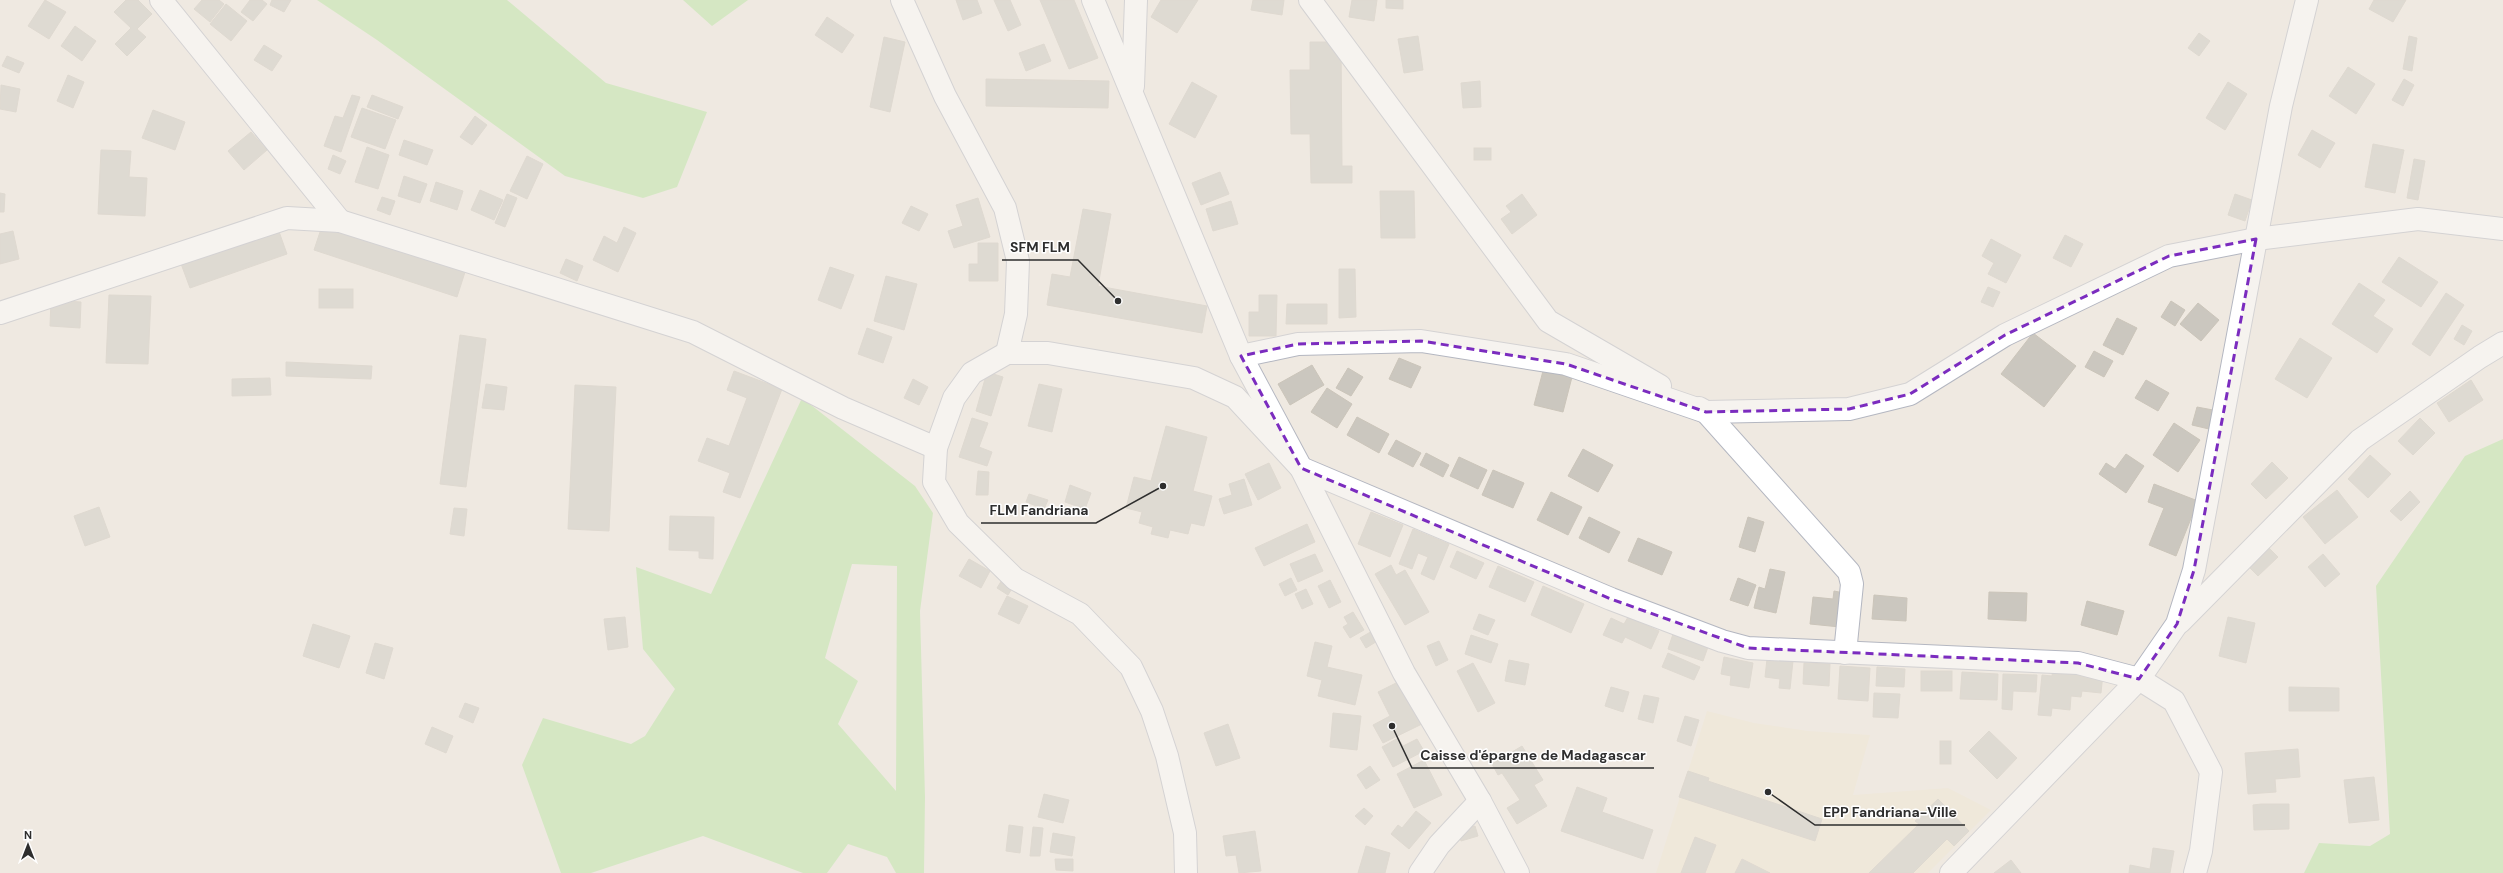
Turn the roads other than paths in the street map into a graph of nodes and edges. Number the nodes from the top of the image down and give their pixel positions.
1 (161, 0) edge
2 (902, 0) edge
3 (1093, 0) edge
4 (1136, 0) edge
5 (1310, 0) edge
6 (2307, 0) edge
7 (1132, 95) junction
8 (340, 221) junction
9 (2503, 229) edge
10 (2256, 239) junction
11 (0, 313) edge
12 (2503, 344) edge
13 (1007, 353) junction
14 (1241, 356) junction
15 (1706, 412) junction
16 (936, 448) junction
17 (1301, 468) junction
18 (2177, 624) junction
19 (1845, 653) junction
20 (2139, 679) junction
21 (1480, 801) junction
22 (1186, 873) edge
23 (1420, 873) edge
24 (1518, 873) edge
25 (1951, 873) edge
26 (2195, 873) edge

1 - 8 street
2 - 13 street
3 - 7 street
4 - 7 street
5 - 15 street
6 - 10 street
7 - 14 street
8 - 11 street
8 - 16 street
9 - 10 street
10 - 15 street
10 - 18 street
12 - 18 street
13 - 16 street
13 - 17 street
14 - 15 street
14 - 17 street
15 - 19 street
16 - 22 street
17 - 19 street
17 - 21 street
18 - 20 street
19 - 20 street
20 - 25 street
20 - 26 street
21 - 23 street
21 - 24 street

